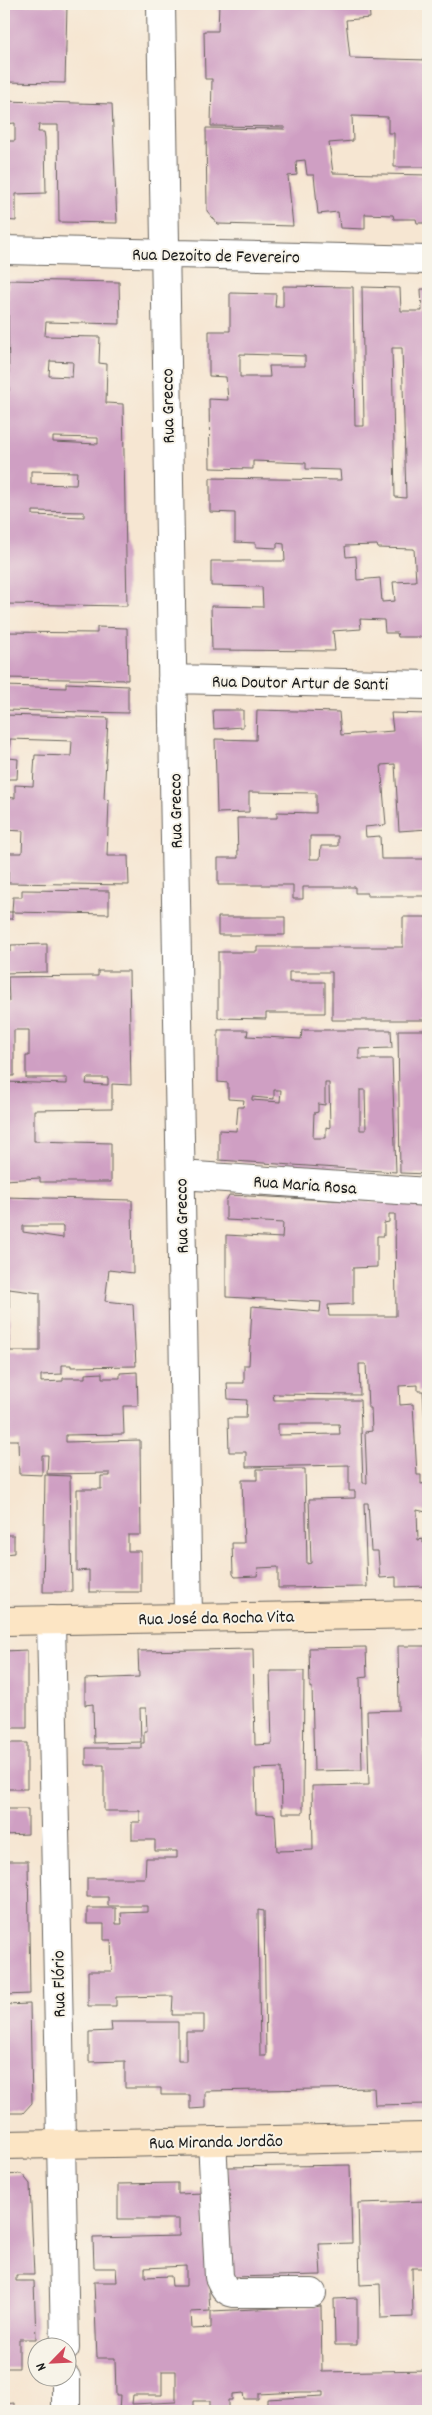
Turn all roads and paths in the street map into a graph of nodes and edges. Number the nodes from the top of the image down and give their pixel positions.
1 (160, 4) edge
2 (4, 250) edge
3 (165, 254) junction
4 (428, 260) edge
5 (172, 679) junction
6 (428, 685) edge
7 (181, 1175) junction
8 (428, 1192) edge
9 (428, 1614) edge
10 (188, 1617) junction
11 (51, 1620) junction
12 (4, 1621) edge
13 (428, 2136) edge
14 (212, 2141) junction
15 (62, 2144) junction
16 (4, 2145) edge
17 (312, 2293) dead end
18 (65, 2338) edge
19 (66, 2388) edge
20 (66, 2411) edge

1 - 3 street, Rua Grecco
2 - 3 street, Rua Dezoito de Fevereiro
3 - 4 street, Rua Dezoito de Fevereiro
3 - 5 street, Rua Grecco
5 - 6 street, Rua Doutor Artur de Santi
5 - 7 street, Rua Grecco
7 - 8 street, Rua Maria Rosa
7 - 10 street, Rua Grecco
9 - 10 street, Rua José da Rocha Vita
10 - 11 street, Rua José da Rocha Vita
11 - 12 street, Rua José da Rocha Vita
11 - 15 street, Rua Flório
13 - 14 street, Rua Miranda Jordão
14 - 15 street, Rua Miranda Jordão
14 - 17 street
15 - 16 street, Rua Miranda Jordão
15 - 18 street, Rua Flório
19 - 20 street

